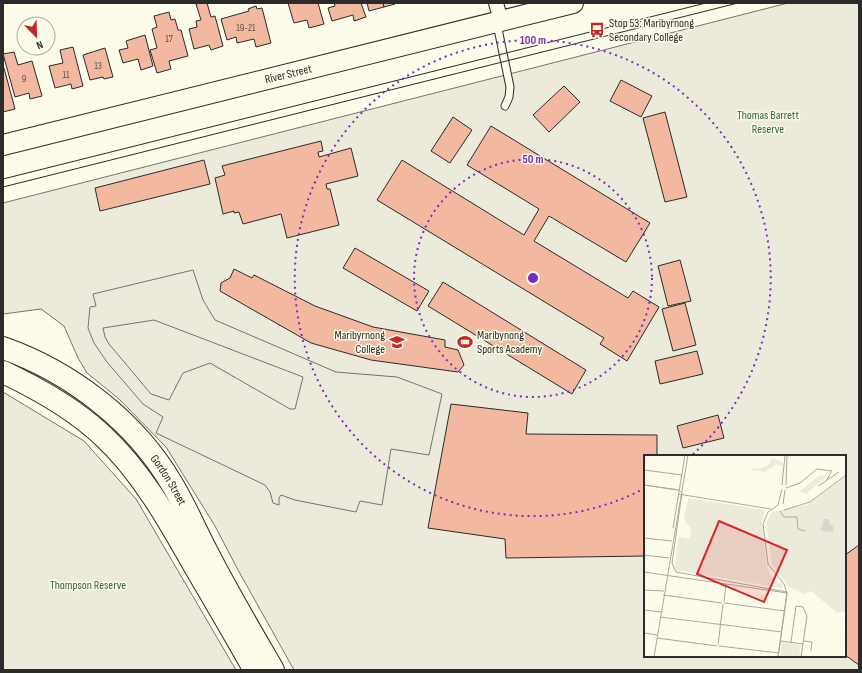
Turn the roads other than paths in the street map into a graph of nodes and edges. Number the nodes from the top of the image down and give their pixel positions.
1 (573, 3) edge
2 (497, 15) edge
3 (505, 106) dead end
4 (3, 145) edge
5 (3, 348) edge
6 (34, 360) junction
7 (3, 372) edge
8 (43, 392) junction
9 (255, 670) edge
10 (272, 670) edge

1 - 2 street, River Street
2 - 3 lane
2 - 4 street, River Street
5 - 6 main road, Gordon Street
6 - 8 main road
6 - 10 main road, Gordon Street
7 - 8 main road, Gordon Street
8 - 9 main road, Gordon Street

